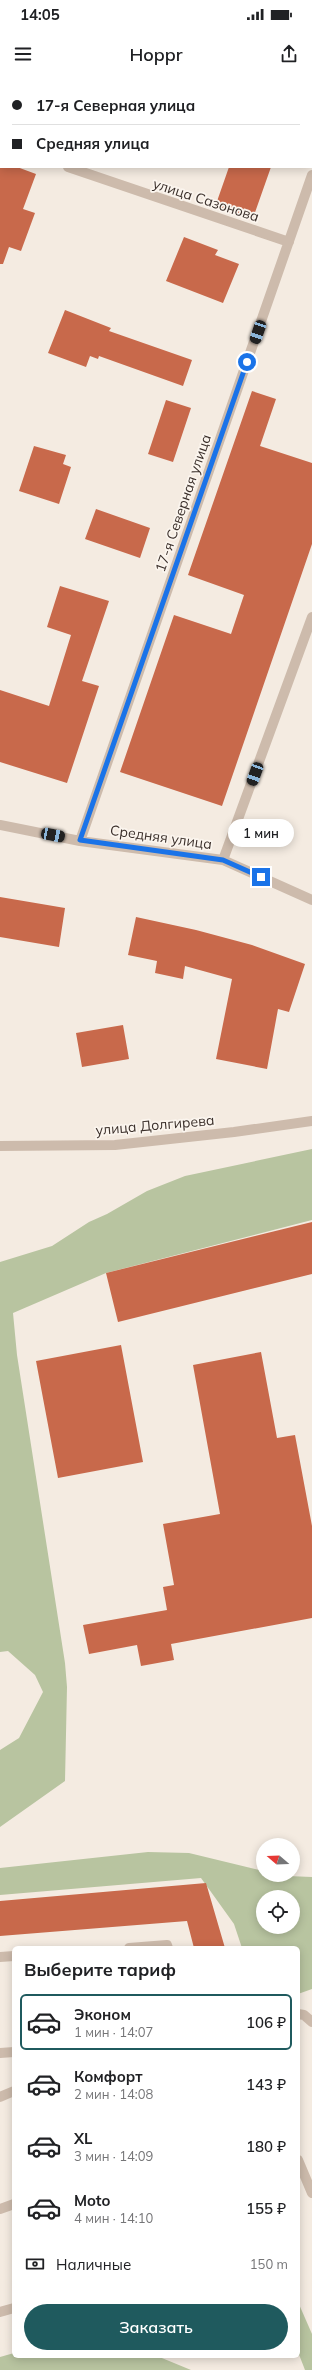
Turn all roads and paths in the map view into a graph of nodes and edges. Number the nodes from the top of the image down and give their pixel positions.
1 (71, 168) edge
2 (312, 174) edge
3 (289, 242) junction
4 (312, 617) edge
5 (0, 825) edge
6 (80, 840) junction
7 (223, 860) junction
8 (312, 900) edge
9 (312, 1121) edge
10 (0, 1146) edge
11 (12, 1956) edge
12 (0, 1957) edge
13 (300, 2014) edge
14 (312, 2022) edge
15 (12, 2052) edge
16 (0, 2053) edge
17 (12, 2092) edge
18 (0, 2097) edge
19 (300, 2165) edge
20 (312, 2193) edge
21 (12, 2205) edge
22 (0, 2208) edge
23 (12, 2309) edge
24 (0, 2312) edge

1 - 3 street, улица Сазонова
2 - 3 street, 17-я Северная улица
3 - 6 street, 17-я Северная улица
4 - 7 street
5 - 6 street, Средняя улица
6 - 7 street, Средняя улица
7 - 8 street, Средняя улица
9 - 10 street, улица Долгирева
11 - 12 street
13 - 14 street
15 - 16 street
17 - 18 street
19 - 20 street
21 - 22 street
23 - 24 street

